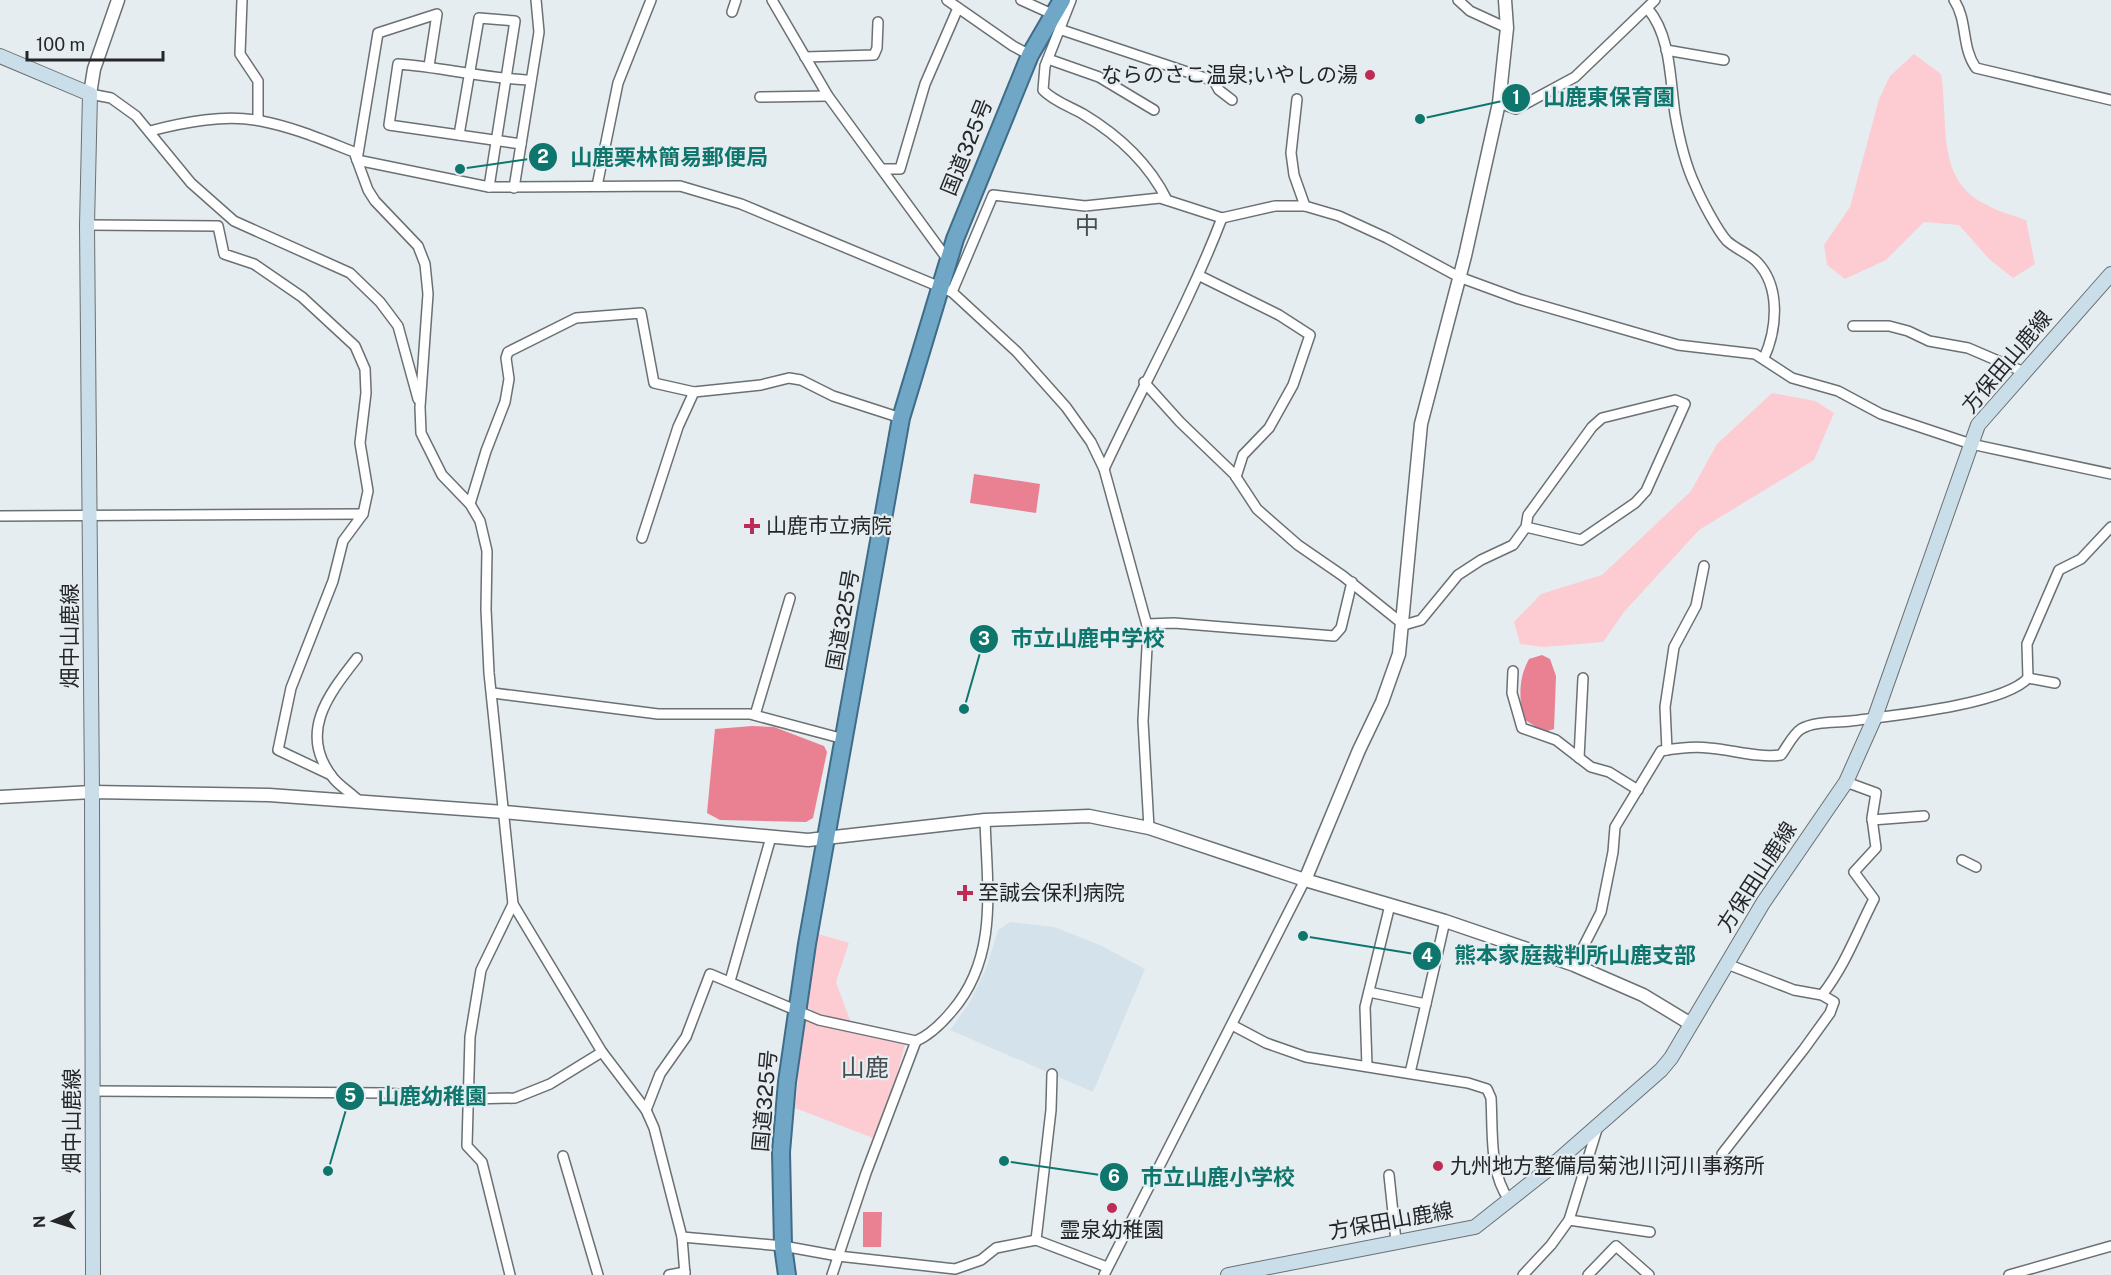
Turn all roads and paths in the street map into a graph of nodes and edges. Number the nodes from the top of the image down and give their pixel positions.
1 (118, 0) edge
2 (242, 0) edge
3 (536, 0) edge
4 (651, 0) edge
5 (736, 0) edge
6 (772, 0) edge
7 (947, 0) edge
8 (1021, 0) edge
9 (1062, 0) edge
10 (1071, 0) edge
11 (1458, 0) edge
12 (1505, 0) edge
13 (1655, 0) edge
14 (1954, 0) edge
15 (958, 8) junction
16 (1648, 9) junction
17 (732, 12) dead end
18 (1052, 15) junction
19 (878, 22) dead end
20 (1507, 28) junction
21 (1062, 30) junction
22 (1666, 50) junction
23 (1030, 55) junction
24 (0, 56) edge
25 (805, 57) junction
26 (1048, 59) junction
27 (1724, 60) dead end
28 (429, 66) junction
29 (468, 75) junction
30 (506, 79) junction
31 (531, 80) junction
32 (90, 94) junction
33 (828, 96) junction
34 (760, 97) dead end
35 (1297, 99) dead end
36 (1232, 100) dead end
37 (2111, 100) edge
38 (1499, 103) junction
39 (1154, 110) dead end
40 (258, 120) junction
41 (150, 131) junction
42 (459, 135) junction
43 (496, 140) junction
44 (521, 144) junction
45 (357, 160) junction
46 (882, 169) junction
47 (597, 186) junction
48 (489, 187) junction
49 (514, 188) junction
50 (1167, 200) junction
51 (1305, 206) junction
52 (1222, 218) junction
53 (87, 225) junction
54 (948, 260) junction
55 (2111, 274) edge
56 (1200, 276) junction
57 (1460, 277) junction
58 (946, 289) junction
59 (1853, 326) dead end
60 (1764, 358) junction
61 (2024, 372) junction
62 (1144, 382) junction
63 (694, 392) junction
64 (420, 407) junction
65 (901, 418) junction
66 (1971, 444) junction
67 (1104, 469) junction
68 (2111, 474) edge
69 (1236, 477) junction
70 (470, 504) junction
71 (363, 514) junction
72 (90, 515) junction
73 (0, 516) edge
74 (1526, 527) junction
75 (2111, 527) edge
76 (642, 538) dead end
77 (1704, 566) dead end
78 (1352, 582) junction
79 (790, 598) dead end
80 (1147, 624) junction
81 (1404, 625) junction
82 (357, 658) dead end
83 (1512, 671) dead end
84 (1583, 678) dead end
85 (2028, 678) junction
86 (2055, 683) dead end
87 (493, 693) junction
88 (755, 715) junction
89 (1875, 717) junction
90 (844, 739) junction
91 (1667, 750) junction
92 (1579, 758) junction
93 (332, 775) junction
94 (1846, 782) junction
95 (1638, 790) junction
96 (92, 792) junction
97 (0, 797) edge
98 (359, 801) junction
99 (504, 812) junction
100 (1924, 816) dead end
101 (985, 820) junction
102 (1872, 820) junction
103 (1149, 828) junction
104 (771, 837) junction
105 (825, 839) junction
106 (1962, 860) dead end
107 (1976, 867) dead end
108 (1305, 880) junction
109 (513, 904) junction
110 (1390, 905) junction
111 (1445, 921) junction
112 (1727, 964) junction
113 (1574, 965) junction
114 (730, 981) junction
115 (1369, 992) junction
116 (1822, 995) junction
117 (1426, 1004) junction
118 (798, 1009) junction
119 (1691, 1024) junction
120 (1232, 1025) junction
121 (916, 1041) junction
122 (602, 1052) junction
123 (1367, 1066) junction
124 (1410, 1073) junction
125 (1052, 1074) dead end
126 (93, 1091) junction
127 (468, 1099) junction
128 (646, 1110) junction
129 (1598, 1126) junction
130 (1722, 1154) dead end
131 (563, 1156) dead end
132 (1389, 1174) dead end
133 (1509, 1200) junction
134 (1569, 1220) junction
135 (1650, 1232) dead end
136 (682, 1237) junction
137 (1035, 1240) junction
138 (1396, 1241) junction
139 (783, 1246) junction
140 (2111, 1246) edge
141 (838, 1256) junction
142 (914, 1270) edge
143 (1106, 1271) edge
144 (955, 1272) edge
145 (685, 1273) edge
146 (93, 1275) edge
147 (510, 1275) edge
148 (598, 1275) edge
149 (669, 1275) edge
150 (787, 1275) edge
151 (832, 1275) edge
152 (1228, 1275) edge
153 (1523, 1275) edge
154 (1588, 1275) edge
155 (1649, 1275) edge
156 (2008, 1275) edge

1 - 32 street
2 - 40 street
3 - 31 street
4 - 47 street
5 - 17 street
6 - 25 street
7 - 15 street
8 - 18 street
9 - 18 highway, 国道325号
10 - 21 street
11 - 20 street
12 - 20 street
13 - 16 street
14 - 37 street
15 - 23 street
15 - 46 street
16 - 22 street
16 - 38 street
18 - 23 highway, 国道325号
19 - 25 street
20 - 38 street
21 - 26 street
21 - 36 street
22 - 27 street
22 - 60 street
23 - 54 highway, 国道325号
24 - 32 main road
25 - 33 street
26 - 39 street
26 - 50 street
28 - 29 street
28 - 42 street
28 - 45 street
29 - 30 street
29 - 30 street
29 - 42 street
30 - 31 street
30 - 43 street
31 - 44 street
32 - 41 street
32 - 53 main road, 畑中山鹿線
33 - 34 street
33 - 46 street
35 - 51 street
38 - 57 street
40 - 41 street
40 - 45 street
41 - 64 street
42 - 43 street
43 - 44 street
43 - 48 street
44 - 49 street
45 - 48 street
45 - 64 street
46 - 54 street
47 - 49 street
47 - 58 street
48 - 49 street
50 - 52 street
50 - 58 street
51 - 52 street
51 - 57 street
52 - 56 street
53 - 71 street
53 - 72 main road, 畑中山鹿線
54 - 58 highway, 国道325号
55 - 61 main road, 方保田山鹿線
56 - 62 street
56 - 69 street
57 - 60 street
57 - 81 street
58 - 65 highway, 国道325号
58 - 67 street
59 - 61 street
60 - 66 street
61 - 66 main road, 方保田山鹿線
62 - 67 street
62 - 69 street
63 - 65 street
63 - 70 street
63 - 76 street
64 - 70 street
65 - 90 highway, 国道325号
66 - 68 street
66 - 89 main road, 方保田山鹿線
67 - 80 street
69 - 78 street
70 - 87 street
71 - 72 street
71 - 93 street
72 - 73 street
72 - 96 main road, 畑中山鹿線
74 - 74 street
74 - 81 street
75 - 85 street
77 - 91 street
78 - 80 street
78 - 81 street
79 - 88 street
80 - 103 street
81 - 108 street
82 - 93 street
83 - 92 street
84 - 92 street
85 - 86 street
85 - 89 street
87 - 88 street
87 - 99 street
88 - 90 street
89 - 91 street
89 - 94 main road, 方保田山鹿線
90 - 105 highway, 国道325号
91 - 95 street
92 - 95 street
93 - 98 street
94 - 102 street
94 - 112 main road, 方保田山鹿線
95 - 113 street
96 - 97 street
96 - 98 street
96 - 126 main road, 畑中山鹿線
98 - 99 street
99 - 104 street
99 - 109 street
100 - 102 street
101 - 103 street
101 - 105 street
101 - 121 street
102 - 116 street
103 - 108 street
104 - 105 street
104 - 114 street
105 - 118 highway, 国道325号
106 - 107 street
108 - 110 street
108 - 120 street
109 - 122 street
109 - 127 street
110 - 111 street
110 - 115 street
111 - 113 street
111 - 117 street
112 - 116 street
112 - 119 main road, 方保田山鹿線
113 - 119 street
114 - 118 street
114 - 128 street
115 - 117 street
115 - 123 street
116 - 130 street
117 - 124 street
118 - 121 street
118 - 139 highway, 国道325号
119 - 129 main road, 方保田山鹿線
120 - 123 street
120 - 143 street
121 - 141 street
122 - 127 street
122 - 128 street
123 - 124 street
124 - 133 street
125 - 137 street
126 - 127 street
126 - 146 main road, 畑中山鹿線
127 - 147 street
128 - 136 street
129 - 133 main road, 方保田山鹿線
129 - 134 street
131 - 148 street
132 - 138 street
133 - 138 main road, 方保田山鹿線
134 - 135 street
134 - 153 street
136 - 139 street
136 - 145 street
137 - 143 street
137 - 144 street
138 - 152 main road, 方保田山鹿線
139 - 141 street
139 - 150 highway, 国道325号
140 - 156 street
141 - 142 street
141 - 151 street
142 - 144 street
145 - 149 street
154 - 155 street

